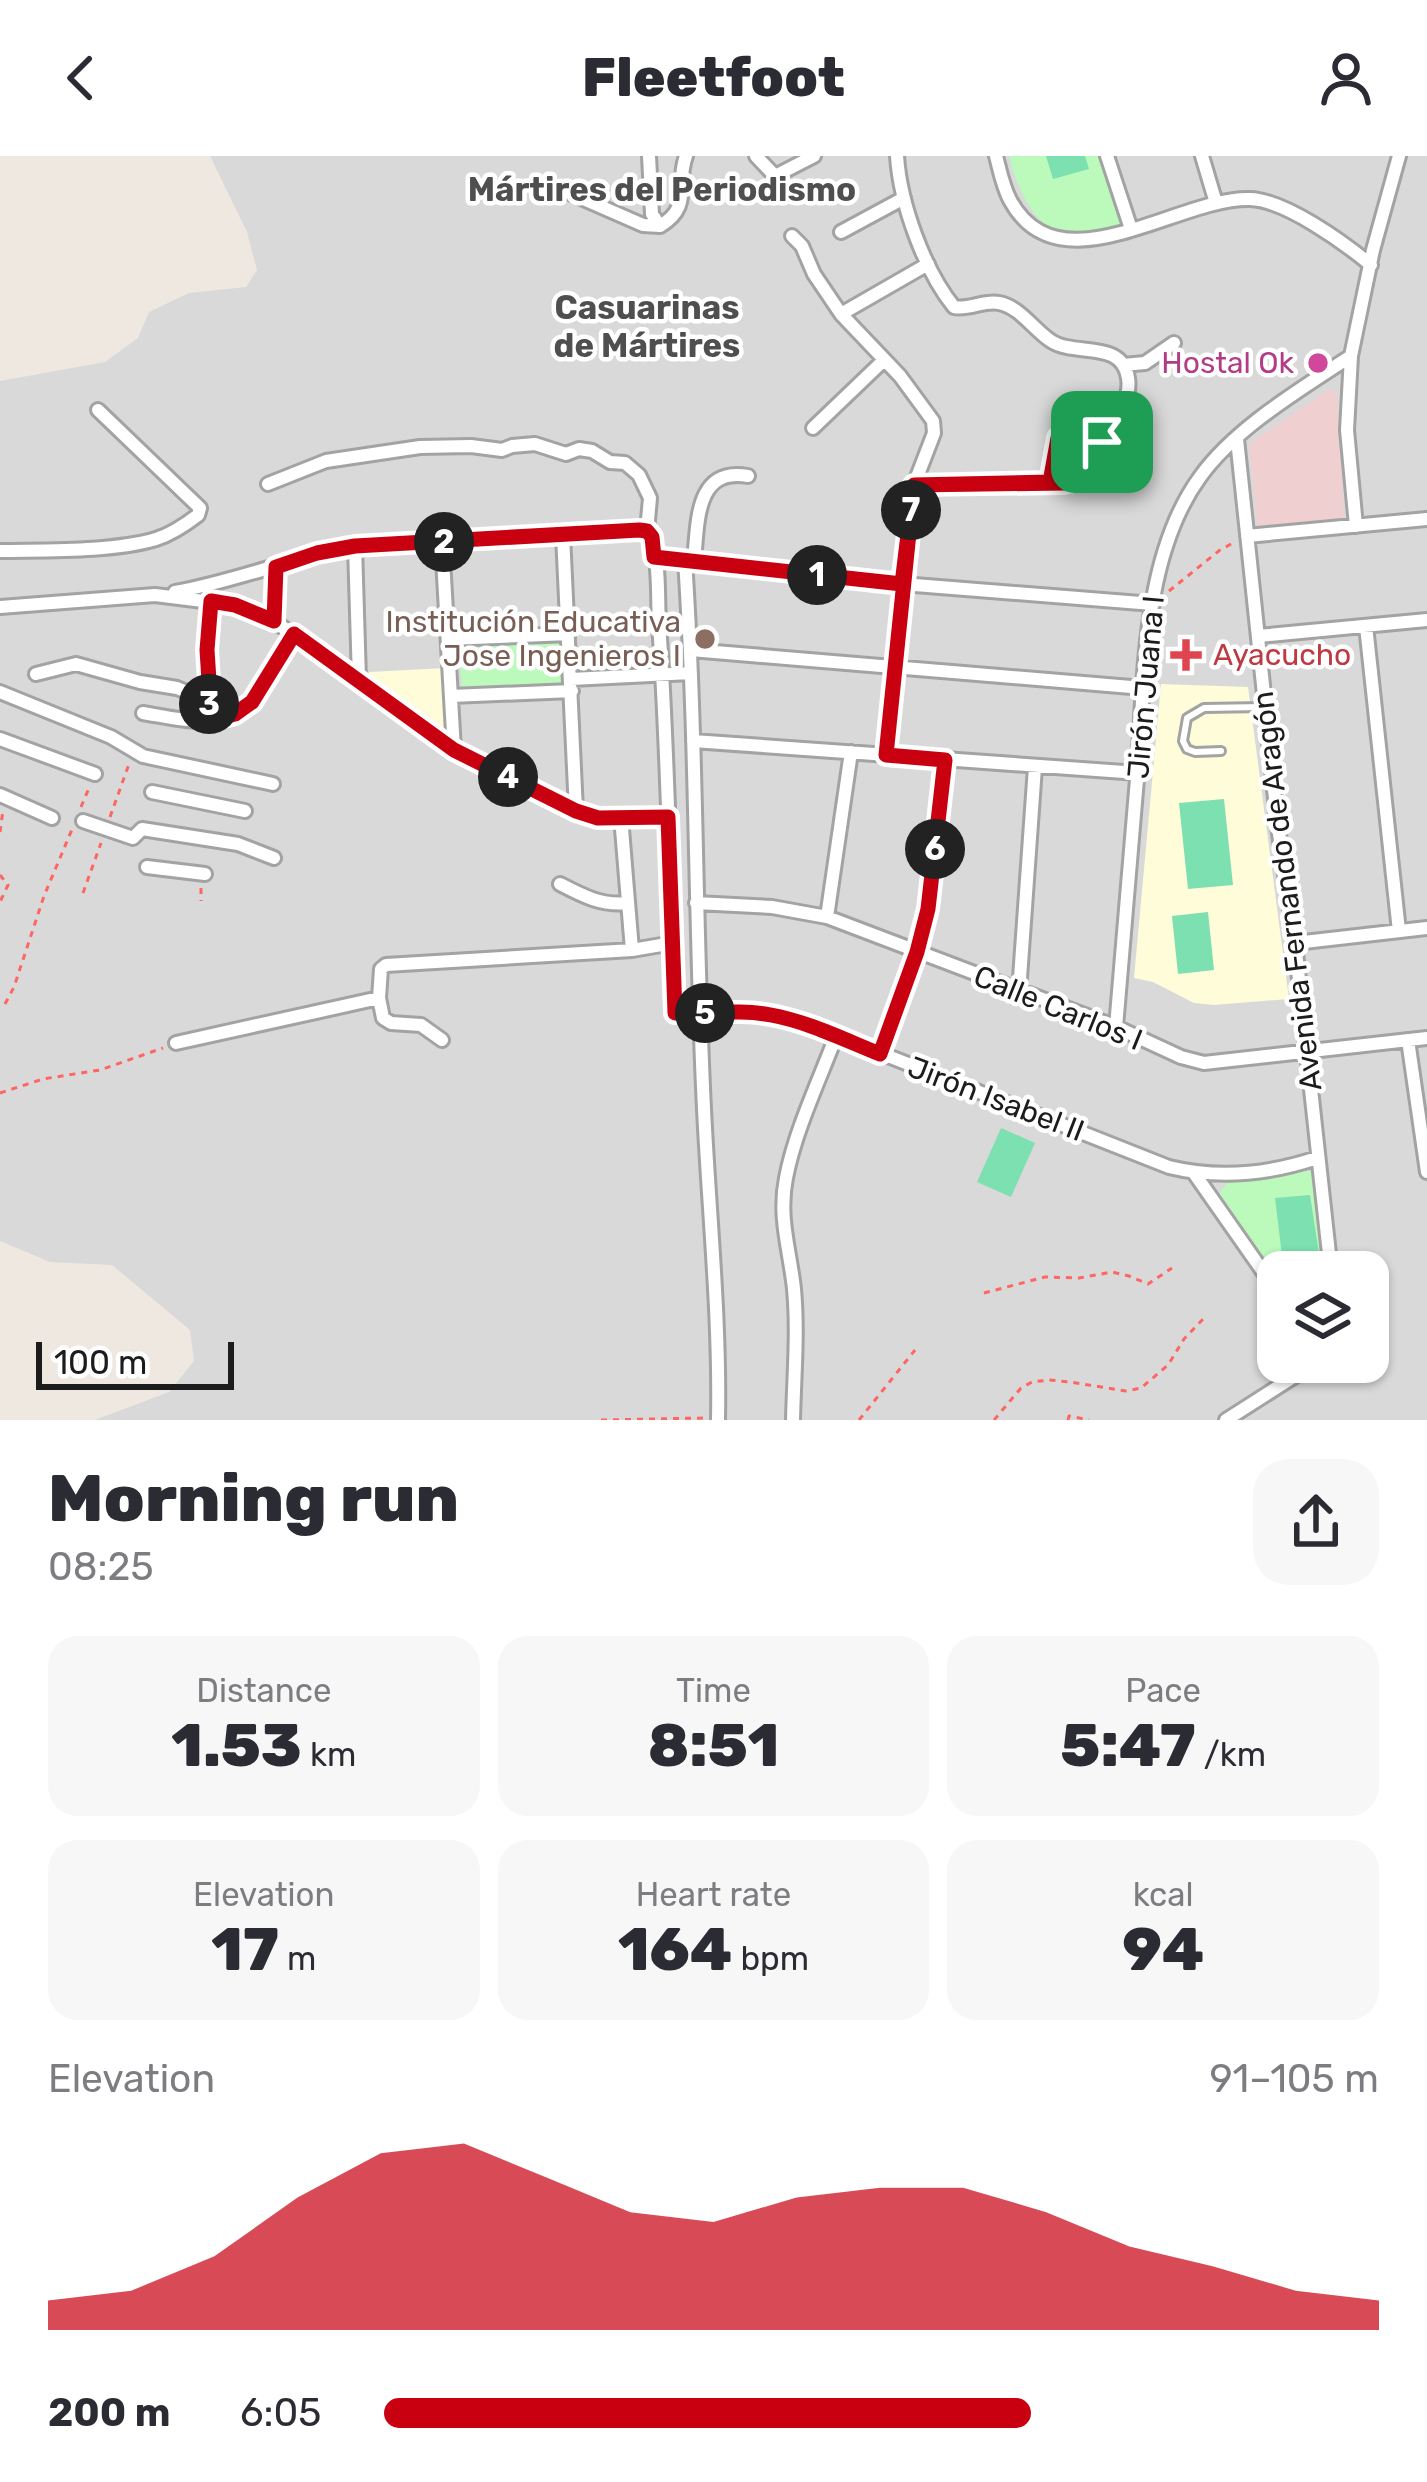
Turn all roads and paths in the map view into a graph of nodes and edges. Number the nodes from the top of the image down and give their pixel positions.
1 (649, 156) edge
2 (686, 156) edge
3 (756, 156) edge
4 (814, 156) edge
5 (897, 156) edge
6 (996, 156) edge
7 (1107, 156) edge
8 (1202, 156) edge
9 (1399, 156) edge
10 (556, 187) dead end
11 (904, 198) junction
12 (1216, 203) junction
13 (660, 226) junction
14 (1131, 229) junction
15 (841, 232) dead end
16 (792, 236) dead end
17 (928, 264) junction
18 (1370, 265) junction
19 (841, 314) junction
20 (1174, 343) dead end
21 (1351, 356) junction
22 (883, 361) junction
23 (1124, 365) junction
24 (98, 410) dead end
25 (813, 428) dead end
26 (1237, 439) junction
27 (1102, 442) junction
28 (748, 476) dead end
29 (1050, 482) junction
30 (268, 484) dead end
31 (914, 485) junction
32 (1427, 519) edge
33 (1356, 526) junction
34 (647, 531) junction
35 (563, 536) junction
36 (1247, 536) junction
37 (442, 542) junction
38 (355, 546) junction
39 (0, 551) edge
40 (654, 557) junction
41 (689, 561) junction
42 (276, 567) junction
43 (902, 584) junction
44 (154, 595) junction
45 (211, 601) junction
46 (1153, 604) junction
47 (0, 608) edge
48 (1427, 620) edge
49 (274, 621) junction
50 (1366, 626) junction
51 (294, 634) junction
52 (569, 634) junction
53 (1258, 636) junction
54 (448, 639) junction
55 (691, 650) junction
56 (894, 669) junction
57 (691, 673) junction
58 (36, 674) dead end
59 (663, 674) junction
60 (359, 680) junction
61 (572, 685) junction
62 (1143, 688) junction
63 (0, 692) edge
64 (451, 696) junction
65 (208, 701) junction
66 (1266, 706) junction
67 (143, 713) dead end
68 (215, 719) junction
69 (0, 739) edge
70 (692, 741) junction
71 (454, 750) junction
72 (851, 752) junction
73 (1221, 752) dead end
74 (886, 755) junction
75 (945, 760) junction
76 (1035, 767) junction
77 (1138, 773) junction
78 (95, 774) joint
79 (273, 784) dead end
80 (152, 792) dead end
81 (5, 797) edge
82 (245, 811) dead end
83 (576, 811) junction
84 (668, 817) junction
85 (52, 818) dead end
86 (621, 818) junction
87 (82, 821) dead end
88 (0, 832) edge
89 (274, 858) dead end
90 (147, 867) dead end
91 (205, 874) dead end
92 (0, 875) edge
93 (560, 884) dead end
94 (0, 902) edge
95 (628, 903) junction
96 (696, 903) junction
97 (827, 917) junction
98 (1427, 928) edge
99 (1399, 931) junction
100 (1294, 943) junction
101 (673, 944) junction
102 (632, 950) junction
103 (917, 952) junction
104 (1019, 992) junction
105 (379, 998) junction
106 (4, 1004) dead end
107 (701, 1013) junction
108 (1116, 1027) junction
109 (836, 1036) junction
110 (1427, 1038) edge
111 (442, 1040) dead end
112 (1408, 1040) junction
113 (176, 1043) joint
114 (1307, 1052) junction
115 (880, 1054) junction
116 (0, 1093) edge
117 (1317, 1158) junction
118 (1427, 1172) edge
119 (1194, 1173) junction
120 (1328, 1251) edge
121 (1257, 1263) edge
122 (1172, 1268) dead end
123 (983, 1293) dead end
124 (1204, 1318) dead end
125 (915, 1350) dead end
126 (1289, 1383) edge
127 (1248, 1413) edge
128 (718, 1419) edge
129 (601, 1420) edge
130 (793, 1420) edge
131 (859, 1420) edge
132 (994, 1420) edge
133 (1069, 1420) edge
134 (1089, 1420) edge
135 (1226, 1420) edge

1 - 13 street
2 - 13 street
3 - 4 street
5 - 11 street
6 - 14 street
7 - 14 street
8 - 12 street
9 - 18 street
10 - 13 street
11 - 15 street
11 - 17 street
12 - 14 street
12 - 18 street
16 - 19 street
17 - 19 street
17 - 23 street
18 - 21 street
19 - 22 street
20 - 23 street
21 - 26 street, Jirón Juana I
21 - 33 street
22 - 25 street
22 - 31 street
23 - 27 street
24 - 39 street
26 - 36 street, Avenida Fernando de Aragón
26 - 46 street, Jirón Juana I
27 - 29 street
27 - 29 street
28 - 41 street
29 - 31 street
30 - 34 street
31 - 43 street
32 - 33 street
33 - 36 street
34 - 35 street
34 - 40 street
35 - 37 street
35 - 52 street
36 - 46 path
36 - 53 street, Avenida Fernando de Aragón
37 - 38 street
37 - 54 street
38 - 42 street
38 - 60 street
40 - 41 street
40 - 59 street
41 - 43 street
41 - 55 street
42 - 44 street
42 - 49 street
43 - 46 street
43 - 56 street
44 - 45 street
44 - 47 street
45 - 49 street
45 - 65 street
46 - 62 street, Jirón Juana I
48 - 50 street
49 - 51 street
50 - 53 street
50 - 99 street
51 - 60 street
51 - 68 street
52 - 54 street
52 - 61 street
53 - 66 street, Avenida Fernando de Aragón
54 - 64 street
55 - 56 street
55 - 57 street
56 - 62 street
56 - 74 street
57 - 59 street
57 - 70 street
58 - 65 street
59 - 61 street
59 - 84 street
60 - 71 street
61 - 64 street
61 - 83 street
62 - 77 street, Jirón Juana I
63 - 79 street
64 - 71 street
65 - 68 street
66 - 73 lane
66 - 100 street, Avenida Fernando de Aragón
67 - 68 street
69 - 78 street
70 - 72 street
70 - 96 street
71 - 83 street
72 - 74 street
72 - 97 street
74 - 75 street
75 - 76 street
75 - 103 street
76 - 77 street
76 - 104 street
77 - 108 street, Jirón Juana I
78 - 106 path
80 - 82 street
81 - 85 street
81 - 88 path
83 - 86 street
84 - 86 street
84 - 101 street
86 - 95 street
87 - 89 street
90 - 91 street
92 - 94 path
93 - 95 street
95 - 102 street
96 - 97 street, Calle Carlos I
96 - 107 street
97 - 103 street, Calle Carlos I
98 - 99 street
99 - 100 street
100 - 114 street, Avenida Fernando de Aragón
101 - 102 street
101 - 107 street, Jirón Isabel II
102 - 105 street
103 - 104 street, Calle Carlos I
103 - 115 street
104 - 108 street, Calle Carlos I
105 - 111 street
105 - 113 street
107 - 109 street, Jirón Isabel II
107 - 128 street
108 - 114 street, Calle Carlos I
109 - 115 street, Jirón Isabel II
109 - 130 street
110 - 112 street, Calle Carlos I
112 - 114 street, Calle Carlos I
112 - 118 street
113 - 116 path
114 - 117 street, Avenida Fernando de Aragón
115 - 119 street, Jirón Isabel II
117 - 119 street, Jirón Isabel II
117 - 120 street, Avenida Fernando de Aragón
119 - 121 street
122 - 123 path
124 - 132 path
125 - 131 path
126 - 127 street
127 - 135 street
128 - 129 path
133 - 134 path

